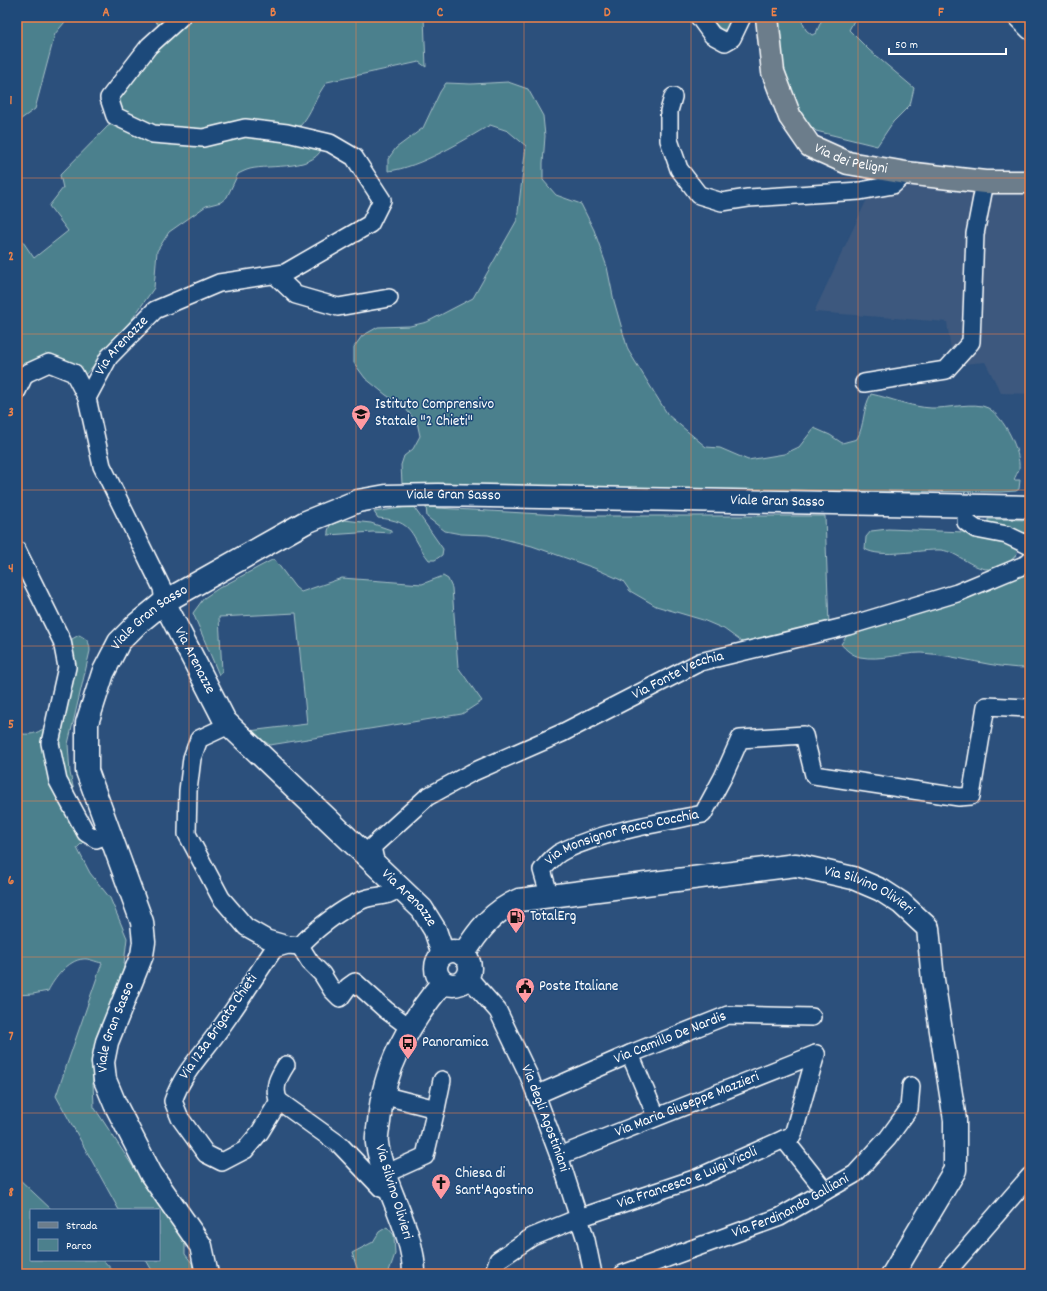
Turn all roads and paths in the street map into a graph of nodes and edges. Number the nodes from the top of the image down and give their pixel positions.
1 (180, 17) edge
2 (700, 17) edge
3 (742, 17) edge
4 (767, 17) edge
5 (1016, 17) edge
6 (1030, 31) edge
7 (673, 98) dead end
8 (906, 173) junction
9 (985, 182) junction
10 (1030, 182) edge
11 (275, 275) junction
12 (389, 298) dead end
13 (864, 383) dead end
14 (17, 391) edge
15 (87, 398) junction
16 (966, 505) junction
17 (1030, 506) edge
18 (1030, 546) edge
19 (17, 550) edge
20 (1030, 561) edge
21 (164, 602) junction
22 (1030, 706) edge
23 (229, 725) junction
24 (110, 834) junction
25 (376, 865) junction
26 (399, 888) junction
27 (549, 894) junction
28 (294, 945) junction
29 (453, 954) junction
30 (467, 976) junction
31 (443, 982) junction
32 (812, 1017) dead end
33 (409, 1027) junction
34 (630, 1054) junction
35 (286, 1065) dead end
36 (442, 1080) dead end
37 (911, 1086) dead end
38 (382, 1095) junction
39 (536, 1095) junction
40 (279, 1101) junction
41 (436, 1109) junction
42 (656, 1116) junction
43 (789, 1137) junction
44 (559, 1156) junction
45 (1030, 1176) edge
46 (389, 1183) junction
47 (825, 1191) junction
48 (579, 1218) junction
49 (207, 1274) edge
50 (414, 1274) edge
51 (492, 1274) edge
52 (593, 1274) edge
53 (623, 1274) edge
54 (893, 1274) edge
55 (945, 1274) edge

1 - 11 street, Via Arenazze
2 - 3 street
4 - 8 main road, Via dei Peligni
5 - 6 street
7 - 8 street
8 - 9 main road, Via dei Peligni
9 - 10 main road, Via dei Peligni
9 - 13 street
11 - 12 street
11 - 15 street, Via Arenazze
14 - 15 street
15 - 21 street, Via Arenazze
16 - 17 street, Viale Gran Sasso
16 - 18 street
16 - 21 street, Viale Gran Sasso
19 - 24 street
20 - 25 street, Via Fonte Vecchia
21 - 23 street, Via Arenazze
21 - 24 street, Viale Gran Sasso
22 - 27 street, Via Monsignor Rocco Cocchia
23 - 25 street, Via Arenazze
23 - 28 street
24 - 49 street, Viale Gran Sasso
25 - 26 street, Via Arenazze
26 - 28 street
26 - 29 street, Via Arenazze
27 - 29 street, Via Silvino Olivieri
27 - 54 street, Via Silvino Olivieri
28 - 33 street
28 - 40 street, Via 123a Brigata Chieti
29 - 30 street
29 - 31 street
30 - 31 street
30 - 39 street, Via degli Agostiniani
31 - 33 street, Via Silvino Olivieri
32 - 34 street, Via Camillo De Nardis
33 - 38 street, Via Silvino Olivieri
34 - 39 street, Via Camillo De Nardis
34 - 42 street
35 - 40 street
36 - 41 street
37 - 47 street, Via Ferdinando Galliani
38 - 41 street
38 - 46 street, Via Silvino Olivieri
39 - 44 street, Via degli Agostiniani
40 - 46 street
41 - 46 street
42 - 43 street, Via Maria Giuseppe Mazzieri
42 - 44 street, Via Maria Giuseppe Mazzieri
43 - 47 street
43 - 48 street, Via Francesco e Luigi Vicoli
44 - 48 street, Via degli Agostiniani
45 - 55 street
46 - 50 street, Via Silvino Olivieri
47 - 53 street, Via Ferdinando Galliani
48 - 51 street, Via Francesco e Luigi Vicoli
48 - 52 street, Via degli Agostiniani

